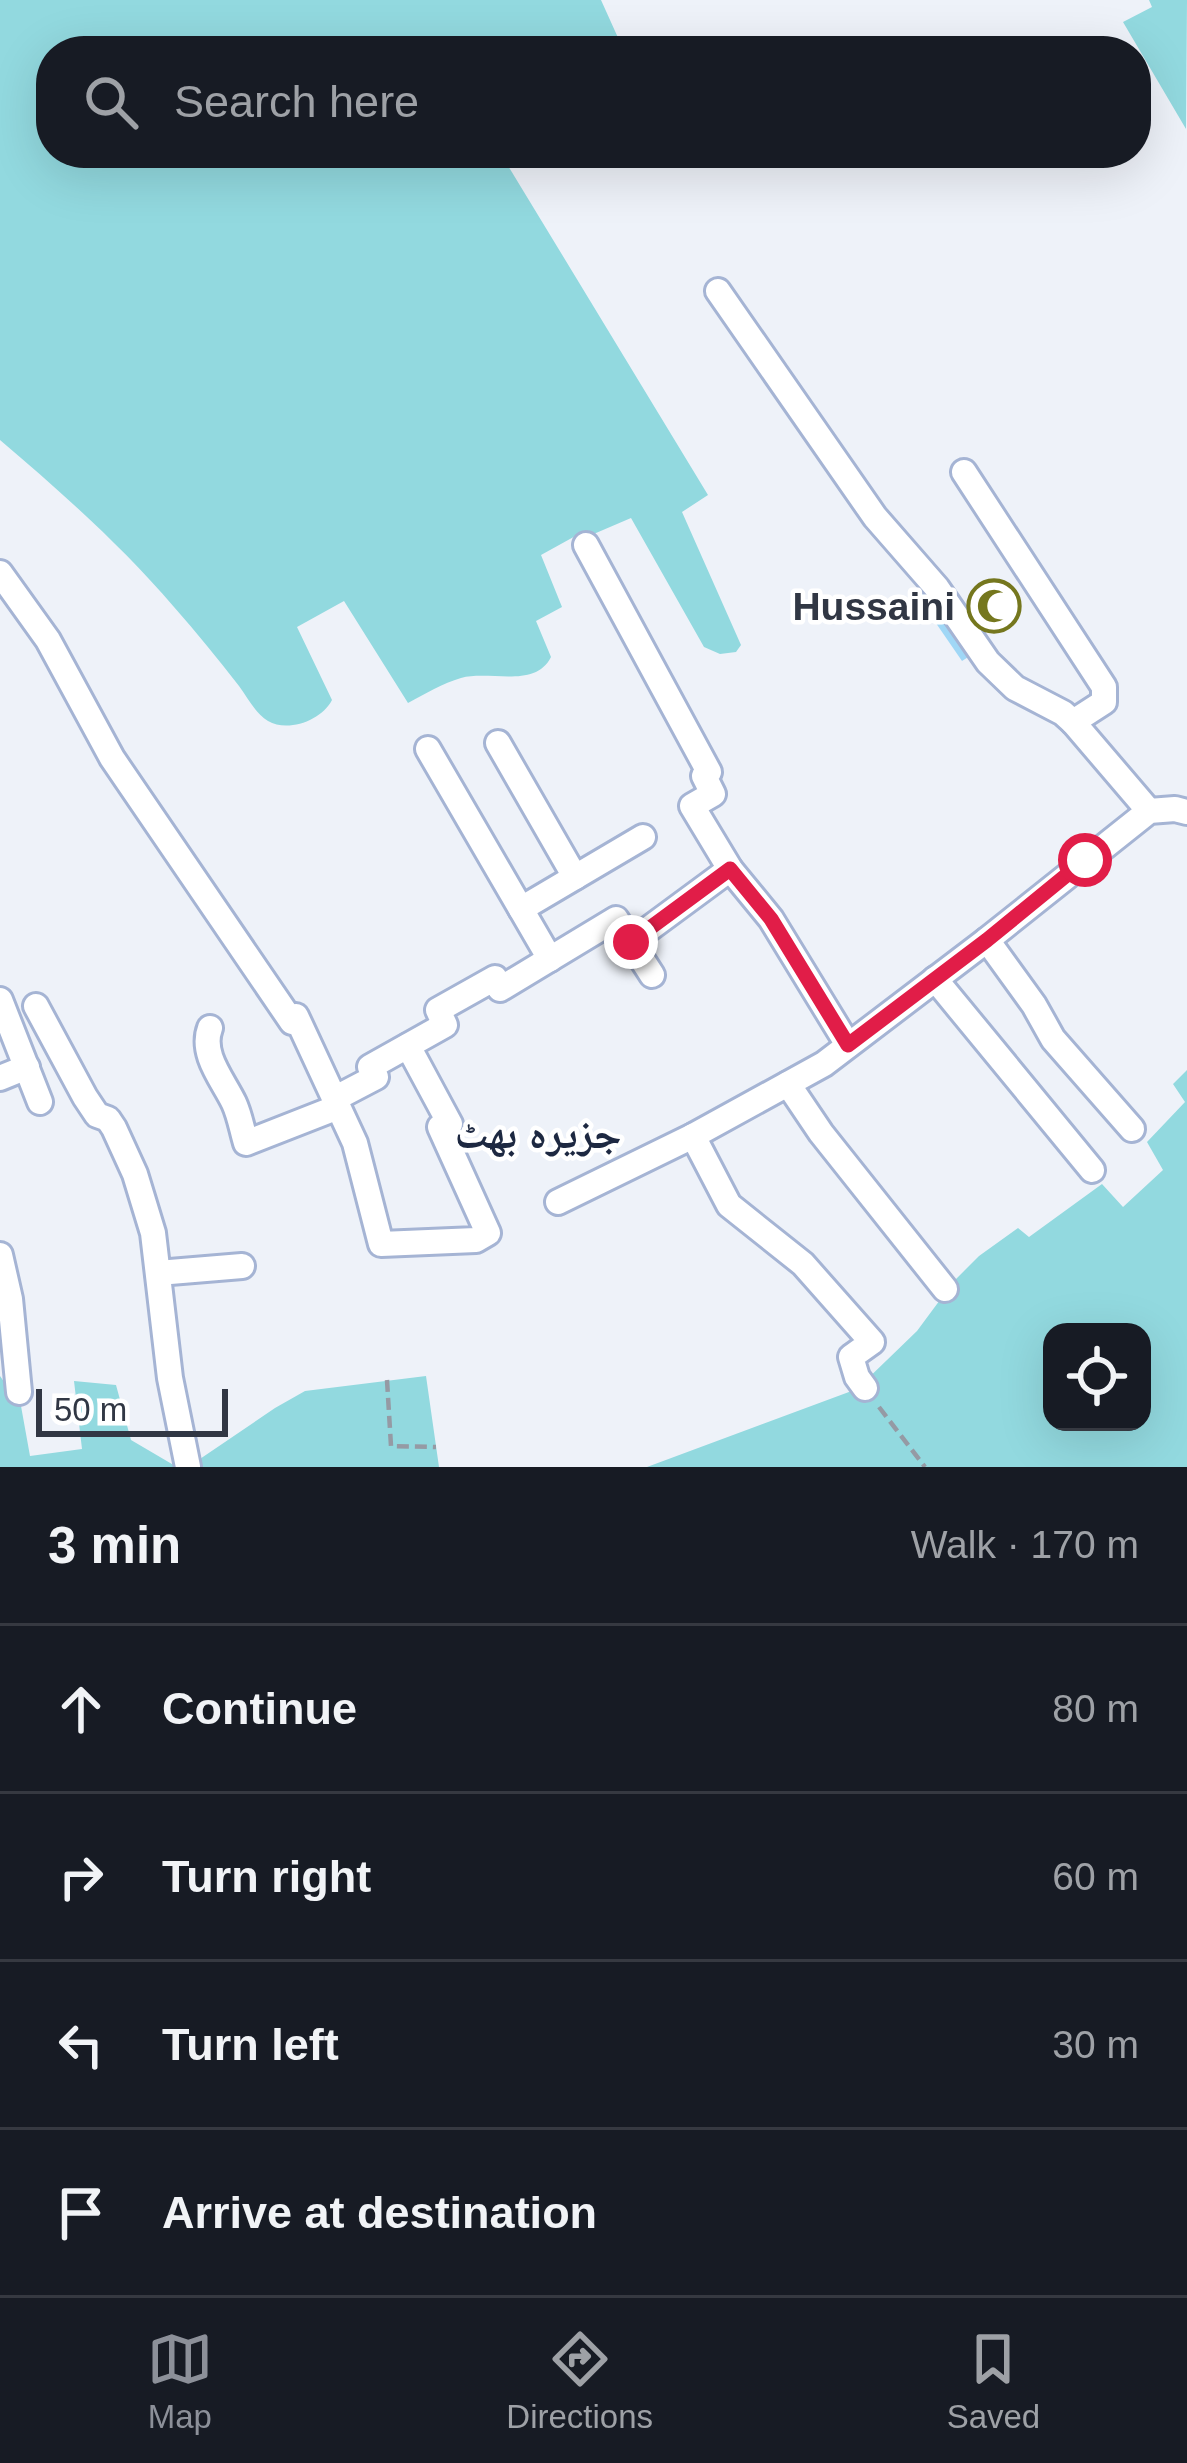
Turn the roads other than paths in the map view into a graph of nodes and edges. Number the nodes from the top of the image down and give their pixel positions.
1 (718, 291) dead end
2 (964, 472) dead end
3 (586, 545) dead end
4 (0, 573) edge
5 (1073, 722) junction
6 (498, 743) dead end
7 (428, 749) dead end
8 (1149, 811) junction
9 (1187, 812) edge
10 (643, 837) dead end
11 (730, 869) junction
12 (575, 877) junction
13 (521, 909) junction
14 (987, 940) junction
15 (631, 942) junction
16 (550, 958) junction
17 (652, 975) dead end
18 (935, 979) junction
19 (0, 1000) edge
20 (36, 1006) dead end
21 (210, 1028) dead end
22 (848, 1045) junction
23 (408, 1046) junction
24 (68, 1069) junction
25 (0, 1078) edge
26 (33, 1084) junction
27 (788, 1084) junction
28 (336, 1103) junction
29 (1132, 1130) dead end
30 (693, 1136) junction
31 (1092, 1171) dead end
32 (558, 1202) dead end
33 (0, 1255) edge
34 (242, 1266) dead end
35 (158, 1273) junction
36 (945, 1288) dead end
37 (865, 1388) road end
38 (20, 1392) dead end
39 (188, 1467) edge

1 - 5 street
2 - 5 street
3 - 11 street
4 - 28 street
5 - 8 street
6 - 12 street
7 - 13 street
8 - 9 street
8 - 14 street
10 - 12 street
11 - 15 street
11 - 22 street
12 - 13 street
13 - 16 street
14 - 18 street
14 - 29 street
15 - 16 street
15 - 17 street
16 - 23 street
18 - 22 street
18 - 31 street
19 - 26 street
20 - 24 street
21 - 28 street
22 - 27 street
23 - 28 street
23 - 28 street
24 - 26 street
24 - 35 street
25 - 26 street
27 - 30 street
27 - 36 street
30 - 32 street
30 - 37 street
33 - 38 street
34 - 35 street
35 - 39 street

